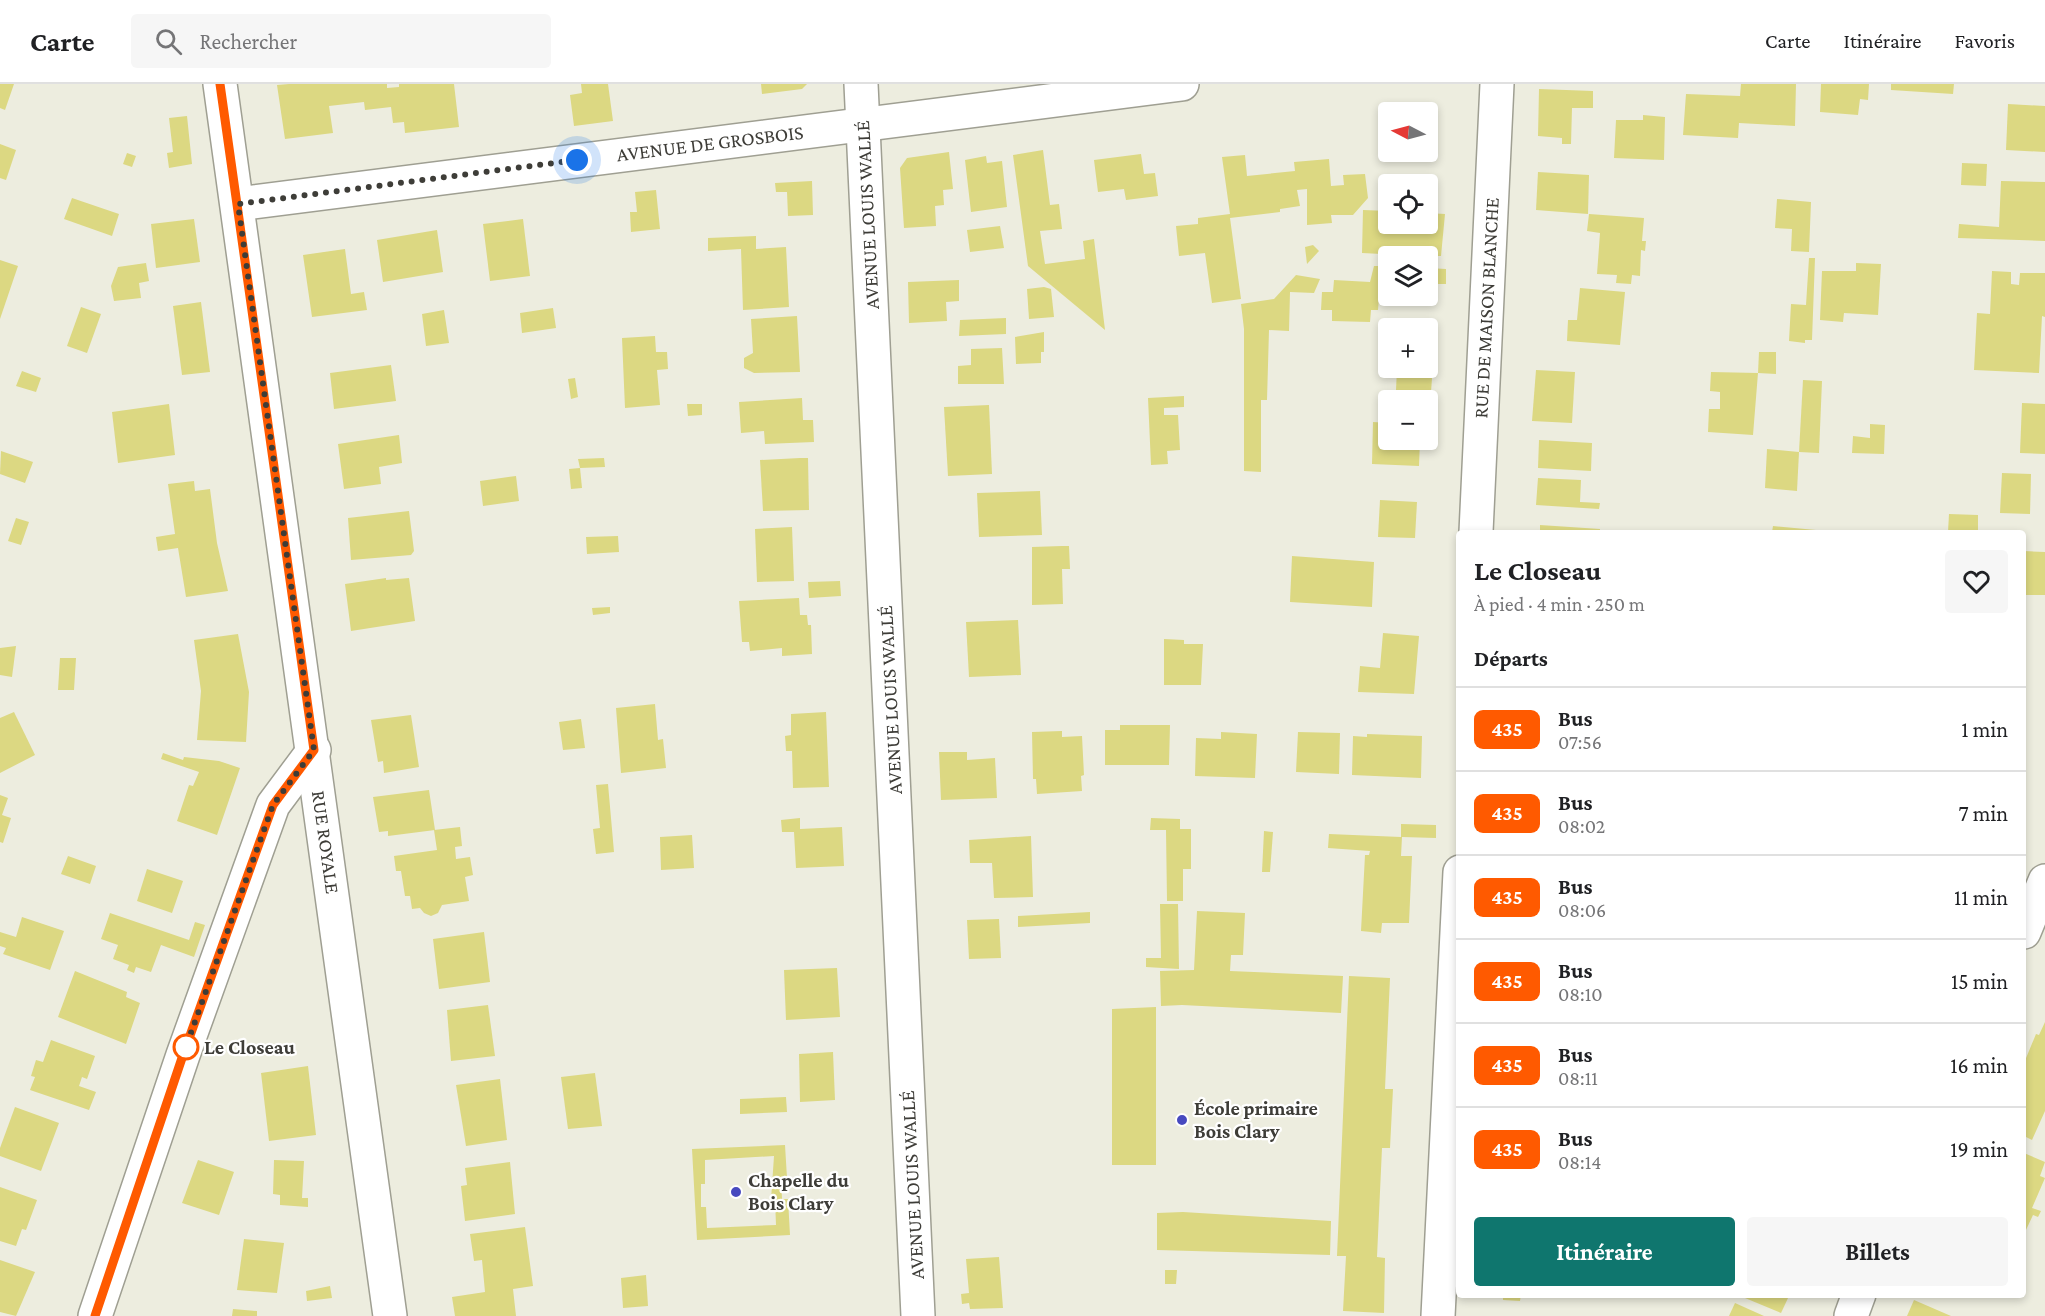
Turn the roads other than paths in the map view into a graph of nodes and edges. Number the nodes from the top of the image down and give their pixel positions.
1 (220, 84) edge
2 (861, 84) edge
3 (1182, 84) edge
4 (1497, 84) edge
5 (862, 123) junction
6 (238, 204) junction
7 (1476, 530) edge
8 (314, 750) junction
9 (2045, 881) edge
10 (2026, 927) edge
11 (1456, 953) edge
12 (1858, 1298) edge
13 (95, 1316) edge
14 (390, 1316) edge
15 (918, 1316) edge
16 (1438, 1316) edge
17 (1851, 1316) edge

1 - 6 street, RUE ROYALE
2 - 5 street, AVENUE LOUIS WALLÉ
3 - 5 street, AVENUE DE GROSBOIS
4 - 7 street, RUE DE MAISON BLANCHE
5 - 6 street, AVENUE DE GROSBOIS
5 - 15 street, AVENUE LOUIS WALLÉ
6 - 8 street, RUE ROYALE
8 - 13 street
8 - 14 street, RUE ROYALE
9 - 10 street
11 - 16 street
12 - 17 street

